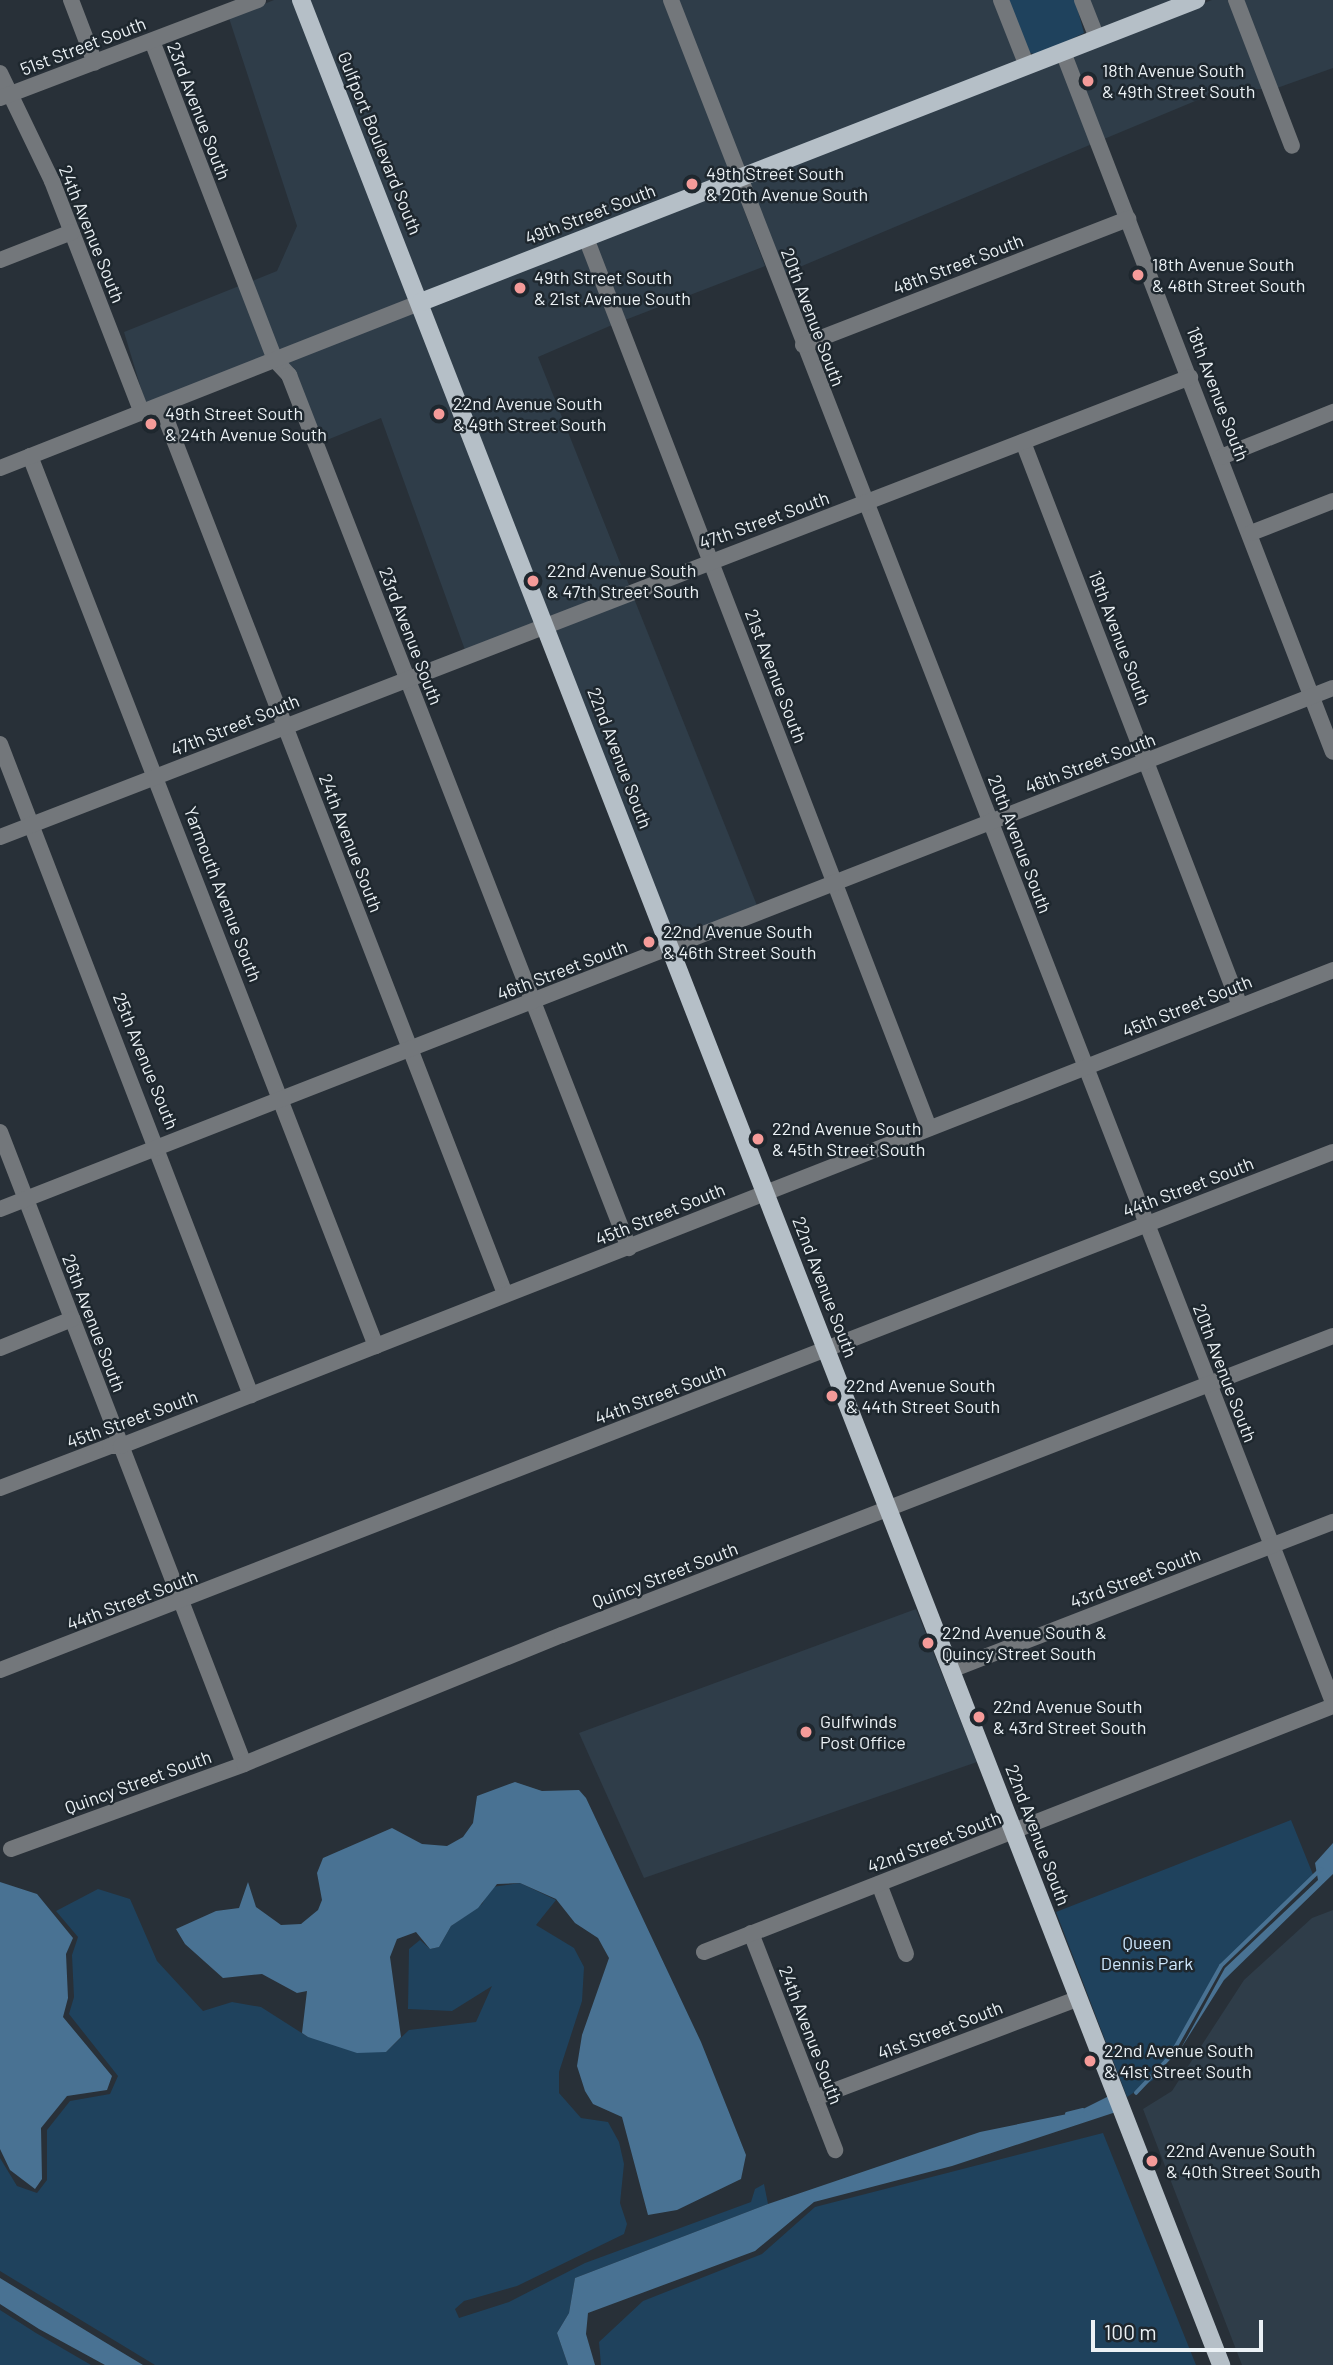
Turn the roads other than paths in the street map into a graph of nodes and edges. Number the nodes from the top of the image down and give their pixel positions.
1 (71, 0) edge
2 (258, 0) edge
3 (301, 0) edge
4 (671, 0) edge
5 (1001, 0) edge
6 (1083, 0) edge
7 (1196, 0) edge
8 (1236, 0) edge
9 (1097, 38) junction
10 (152, 41) junction
11 (1063, 52) junction
12 (95, 63) junction
13 (1027, 66) junction
14 (0, 73) edge
15 (4, 96) edge
16 (1292, 146) dead end
17 (739, 178) junction
18 (1128, 219) junction
19 (72, 232) junction
20 (586, 238) junction
21 (0, 260) edge
22 (421, 302) junction
23 (803, 345) junction
24 (275, 360) junction
25 (1189, 377) junction
26 (161, 406) junction
27 (1333, 412) edge
28 (142, 413) junction
29 (1023, 442) junction
30 (30, 456) junction
31 (1221, 457) junction
32 (0, 468) edge
33 (1333, 501) edge
34 (865, 504) junction
35 (1251, 533) junction
36 (710, 559) junction
37 (546, 625) junction
38 (407, 678) junction
39 (1333, 688) edge
40 (1311, 696) junction
41 (285, 727) junction
42 (0, 744) edge
43 (1333, 752) edge
44 (1147, 761) junction
45 (157, 777) junction
46 (991, 823) junction
47 (31, 825) junction
48 (0, 836) edge
49 (836, 883) junction
50 (672, 949) junction
51 (1333, 970) edge
52 (533, 1001) junction
53 (1240, 1006) junction
54 (412, 1048) junction
55 (1086, 1067) junction
56 (281, 1097) junction
57 (929, 1128) junction
58 (0, 1132) edge
59 (159, 1147) junction
60 (1333, 1152) edge
61 (766, 1193) junction
62 (26, 1199) junction
63 (0, 1209) edge
64 (1146, 1224) junction
65 (629, 1248) junction
66 (505, 1294) junction
67 (72, 1320) junction
68 (1333, 1336) edge
69 (376, 1346) junction
70 (0, 1348) edge
71 (827, 1349) junction
72 (1210, 1385) junction
73 (251, 1395) junction
74 (121, 1446) junction
75 (0, 1489) edge
76 (889, 1510) junction
77 (1333, 1522) edge
78 (1271, 1546) junction
79 (180, 1602) junction
80 (0, 1670) edge
81 (951, 1670) junction
82 (1333, 1704) edge
83 (244, 1764) junction
84 (1014, 1832) junction
85 (12, 1849) dead end
86 (878, 1884) junction
87 (751, 1934) junction
88 (704, 1952) dead end
89 (906, 1954) dead end
90 (1079, 1998) junction
91 (815, 2098) junction
92 (835, 2150) dead end
93 (1221, 2365) edge

1 - 12 street
2 - 10 street, 51st Street South
3 - 22 main road, Gulfport Boulevard South
4 - 17 street, 20th Avenue South
5 - 13 street
6 - 9 street
7 - 9 main road, 49th Street South
8 - 16 street
9 - 11 main road, 49th Street South
10 - 12 street, 51st Street South
10 - 24 street, 23rd Avenue South
11 - 13 main road, 49th Street South
11 - 18 street, 18th Avenue South
12 - 15 street, 51st Street South
13 - 17 main road, 49th Street South
14 - 15 street, 24th Avenue South
15 - 19 street, 24th Avenue South
17 - 20 main road, 49th Street South
17 - 23 street, 20th Avenue South
18 - 23 street, 48th Street South
18 - 25 street, 18th Avenue South
19 - 21 street
19 - 28 street, 24th Avenue South
20 - 22 main road, 49th Street South
20 - 36 street, 21st Avenue South
22 - 24 street, 49th Street South
22 - 37 main road, 22nd Avenue South
23 - 34 street, 20th Avenue South
24 - 26 street, 49th Street South
24 - 38 street, 23rd Avenue South
25 - 29 street, 47th Street South
25 - 31 street, 18th Avenue South
26 - 28 street, 49th Street South
26 - 41 street, 24th Avenue South
27 - 31 street
28 - 30 street, 49th Street South
29 - 34 street, 47th Street South
29 - 44 street, 19th Avenue South
30 - 32 street, 49th Street South
30 - 45 street, Yarmouth Avenue South
31 - 35 street, 18th Avenue South
33 - 35 street
34 - 36 street, 47th Street South
34 - 46 street, 20th Avenue South
35 - 40 street, 18th Avenue South
36 - 37 street, 47th Street South
36 - 49 street, 21st Avenue South
37 - 38 street, 47th Street South
37 - 50 main road, 22nd Avenue South
38 - 41 street, 47th Street South
38 - 52 street, 23rd Avenue South
39 - 40 street, 46th Street South
40 - 43 street, 18th Avenue South
40 - 44 street, 46th Street South
41 - 45 street, 47th Street South
41 - 54 street, 24th Avenue South
42 - 47 street, 25th Avenue South
44 - 46 street, 46th Street South
44 - 53 street, 19th Avenue South
45 - 47 street, 47th Street South
45 - 56 street, Yarmouth Avenue South
46 - 49 street, 46th Street South
46 - 55 street, 20th Avenue South
47 - 48 street, 47th Street South
47 - 59 street, 25th Avenue South
49 - 50 street, 46th Street South
49 - 57 street, 21st Avenue South
50 - 52 street, 46th Street South
50 - 61 main road, 22nd Avenue South
51 - 53 street, 45th Street South
52 - 54 street, 46th Street South
52 - 65 street, 23rd Avenue South
53 - 55 street, 45th Street South
54 - 56 street, 46th Street South
54 - 66 street, 24th Avenue South
55 - 57 street, 45th Street South
55 - 64 street, 20th Avenue South
56 - 59 street, 46th Street South
56 - 69 street, Yarmouth Avenue South
57 - 61 street, 45th Street South
58 - 62 street, 26th Avenue South
59 - 62 street, 46th Street South
59 - 73 street, 25th Avenue South
60 - 64 street, 44th Street South
61 - 65 street, 45th Street South
61 - 71 main road, 22nd Avenue South
62 - 63 street, 46th Street South
62 - 67 street, 26th Avenue South
64 - 71 street, 44th Street South
64 - 72 street, 20th Avenue South
65 - 66 street, 45th Street South
66 - 69 street, 45th Street South
67 - 70 street
67 - 74 street, 26th Avenue South
68 - 72 street, Quincy Street South
69 - 73 street, 45th Street South
71 - 76 main road, 22nd Avenue South
71 - 79 street, 44th Street South
72 - 76 street, Quincy Street South
72 - 78 street, 20th Avenue South
73 - 74 street, 45th Street South
74 - 75 street, 45th Street South
74 - 79 street, 26th Avenue South
76 - 81 main road, 22nd Avenue South
76 - 83 street, Quincy Street South
77 - 78 street, 43rd Street South
78 - 81 street, 43rd Street South
78 - 82 street, 20th Avenue South
79 - 80 street, 44th Street South
79 - 83 street, 26th Avenue South
81 - 84 main road, 22nd Avenue South
82 - 84 street, 42nd Street South
83 - 85 street, Quincy Street South
84 - 86 street, 42nd Street South
84 - 90 main road, 22nd Avenue South
86 - 87 street, 42nd Street South
86 - 89 street
87 - 88 street, 42nd Street South
87 - 91 street, 24th Avenue South
90 - 91 street, 41st Street South
90 - 93 main road, 22nd Avenue South
91 - 92 street, 24th Avenue South

